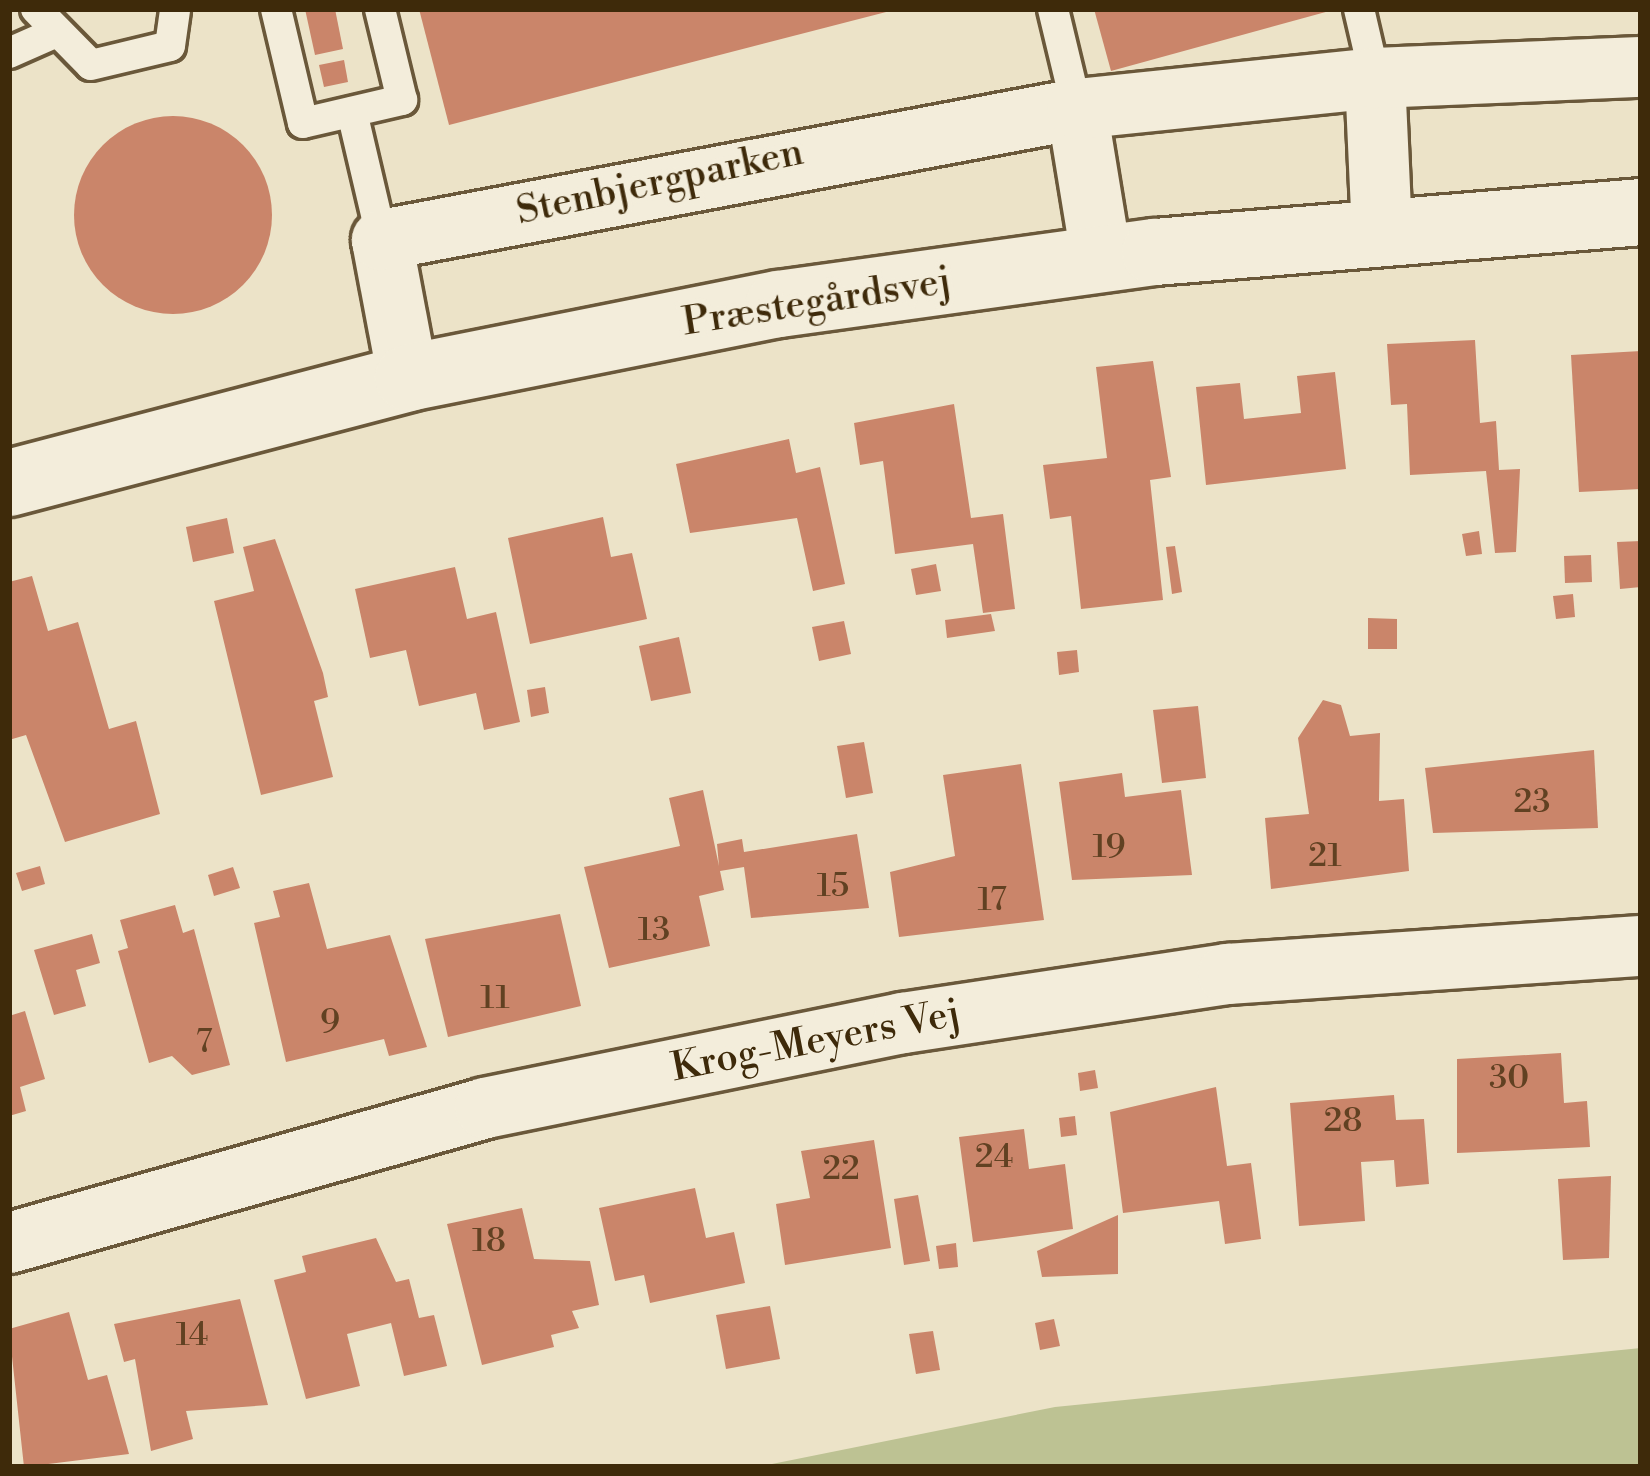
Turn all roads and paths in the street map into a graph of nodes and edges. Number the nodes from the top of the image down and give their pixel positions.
1 (176, 9) edge
2 (276, 9) edge
3 (380, 9) edge
4 (1053, 9) edge
5 (1359, 9) edge
6 (44, 21) edge
7 (9, 53) edge
8 (1641, 67) edge
9 (1375, 78) junction
10 (1077, 109) junction
11 (352, 112) junction
12 (1641, 212) edge
13 (1382, 230) junction
14 (382, 240) junction
15 (1102, 261) junction
16 (408, 378) junction
17 (9, 484) edge
18 (1641, 946) edge
19 (9, 1243) edge

1 - 6 lane
2 - 11 lane
3 - 11 lane
4 - 10 lane
5 - 9 lane
6 - 7 lane
8 - 9 street, Stenbjergparken
9 - 10 street, Stenbjergparken
9 - 13 street
10 - 14 street, Stenbjergparken
10 - 15 street
11 - 14 lane
12 - 13 street, Præstegårdsvej
13 - 15 street, Præstegårdsvej
14 - 16 street
15 - 16 street, Præstegårdsvej
16 - 17 street, Præstegårdsvej
18 - 19 street, Krog-Meyers Vej

